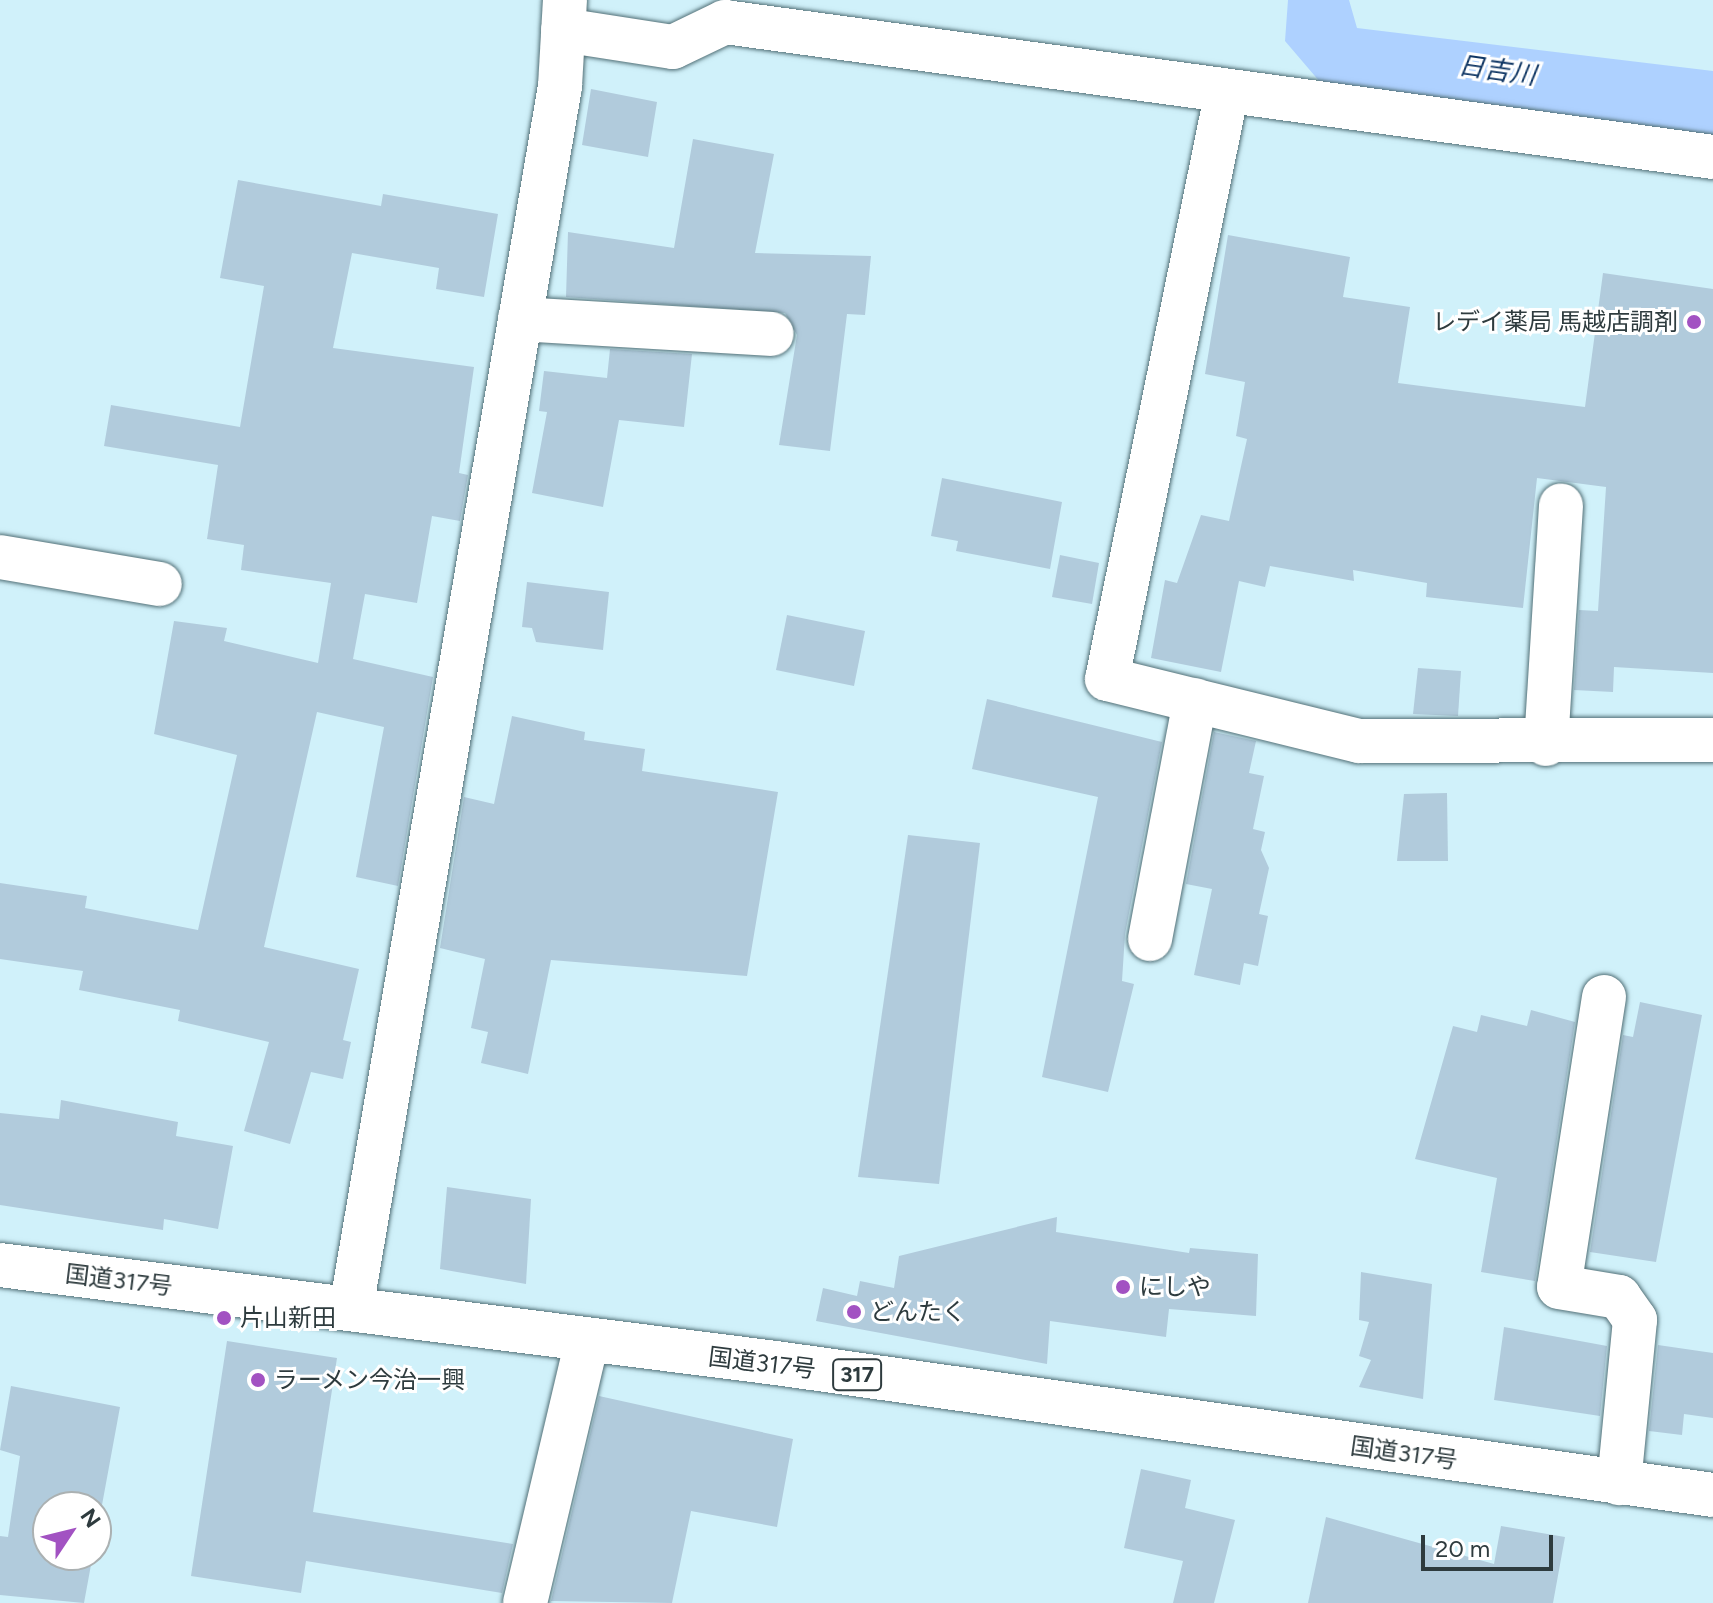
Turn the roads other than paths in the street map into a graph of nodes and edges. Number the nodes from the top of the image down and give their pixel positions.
1 (564, 15) edge
2 (1227, 91) junction
3 (1713, 157) edge
4 (520, 319) junction
5 (772, 334) dead end
6 (1561, 505) dead end
7 (0, 557) edge
8 (160, 584) dead end
9 (1195, 700) junction
10 (1713, 740) edge
11 (1546, 744) junction
12 (1150, 939) dead end
13 (1604, 997) dead end
14 (0, 1265) edge
15 (351, 1309) junction
16 (586, 1344) junction
17 (1619, 1483) junction
18 (1713, 1495) edge
19 (525, 1603) edge

1 - 2 main road
1 - 4 main road
2 - 3 main road
2 - 9 main road
4 - 5 main road
4 - 15 main road
6 - 11 main road
7 - 8 main road
9 - 11 main road
9 - 12 main road
10 - 11 main road
13 - 17 main road
14 - 15 main road, 国道317号 / 317
15 - 16 main road, 国道317号 / 317
16 - 17 main road, 国道317号 / 317
16 - 19 main road
17 - 18 main road, 国道317号 / 317

